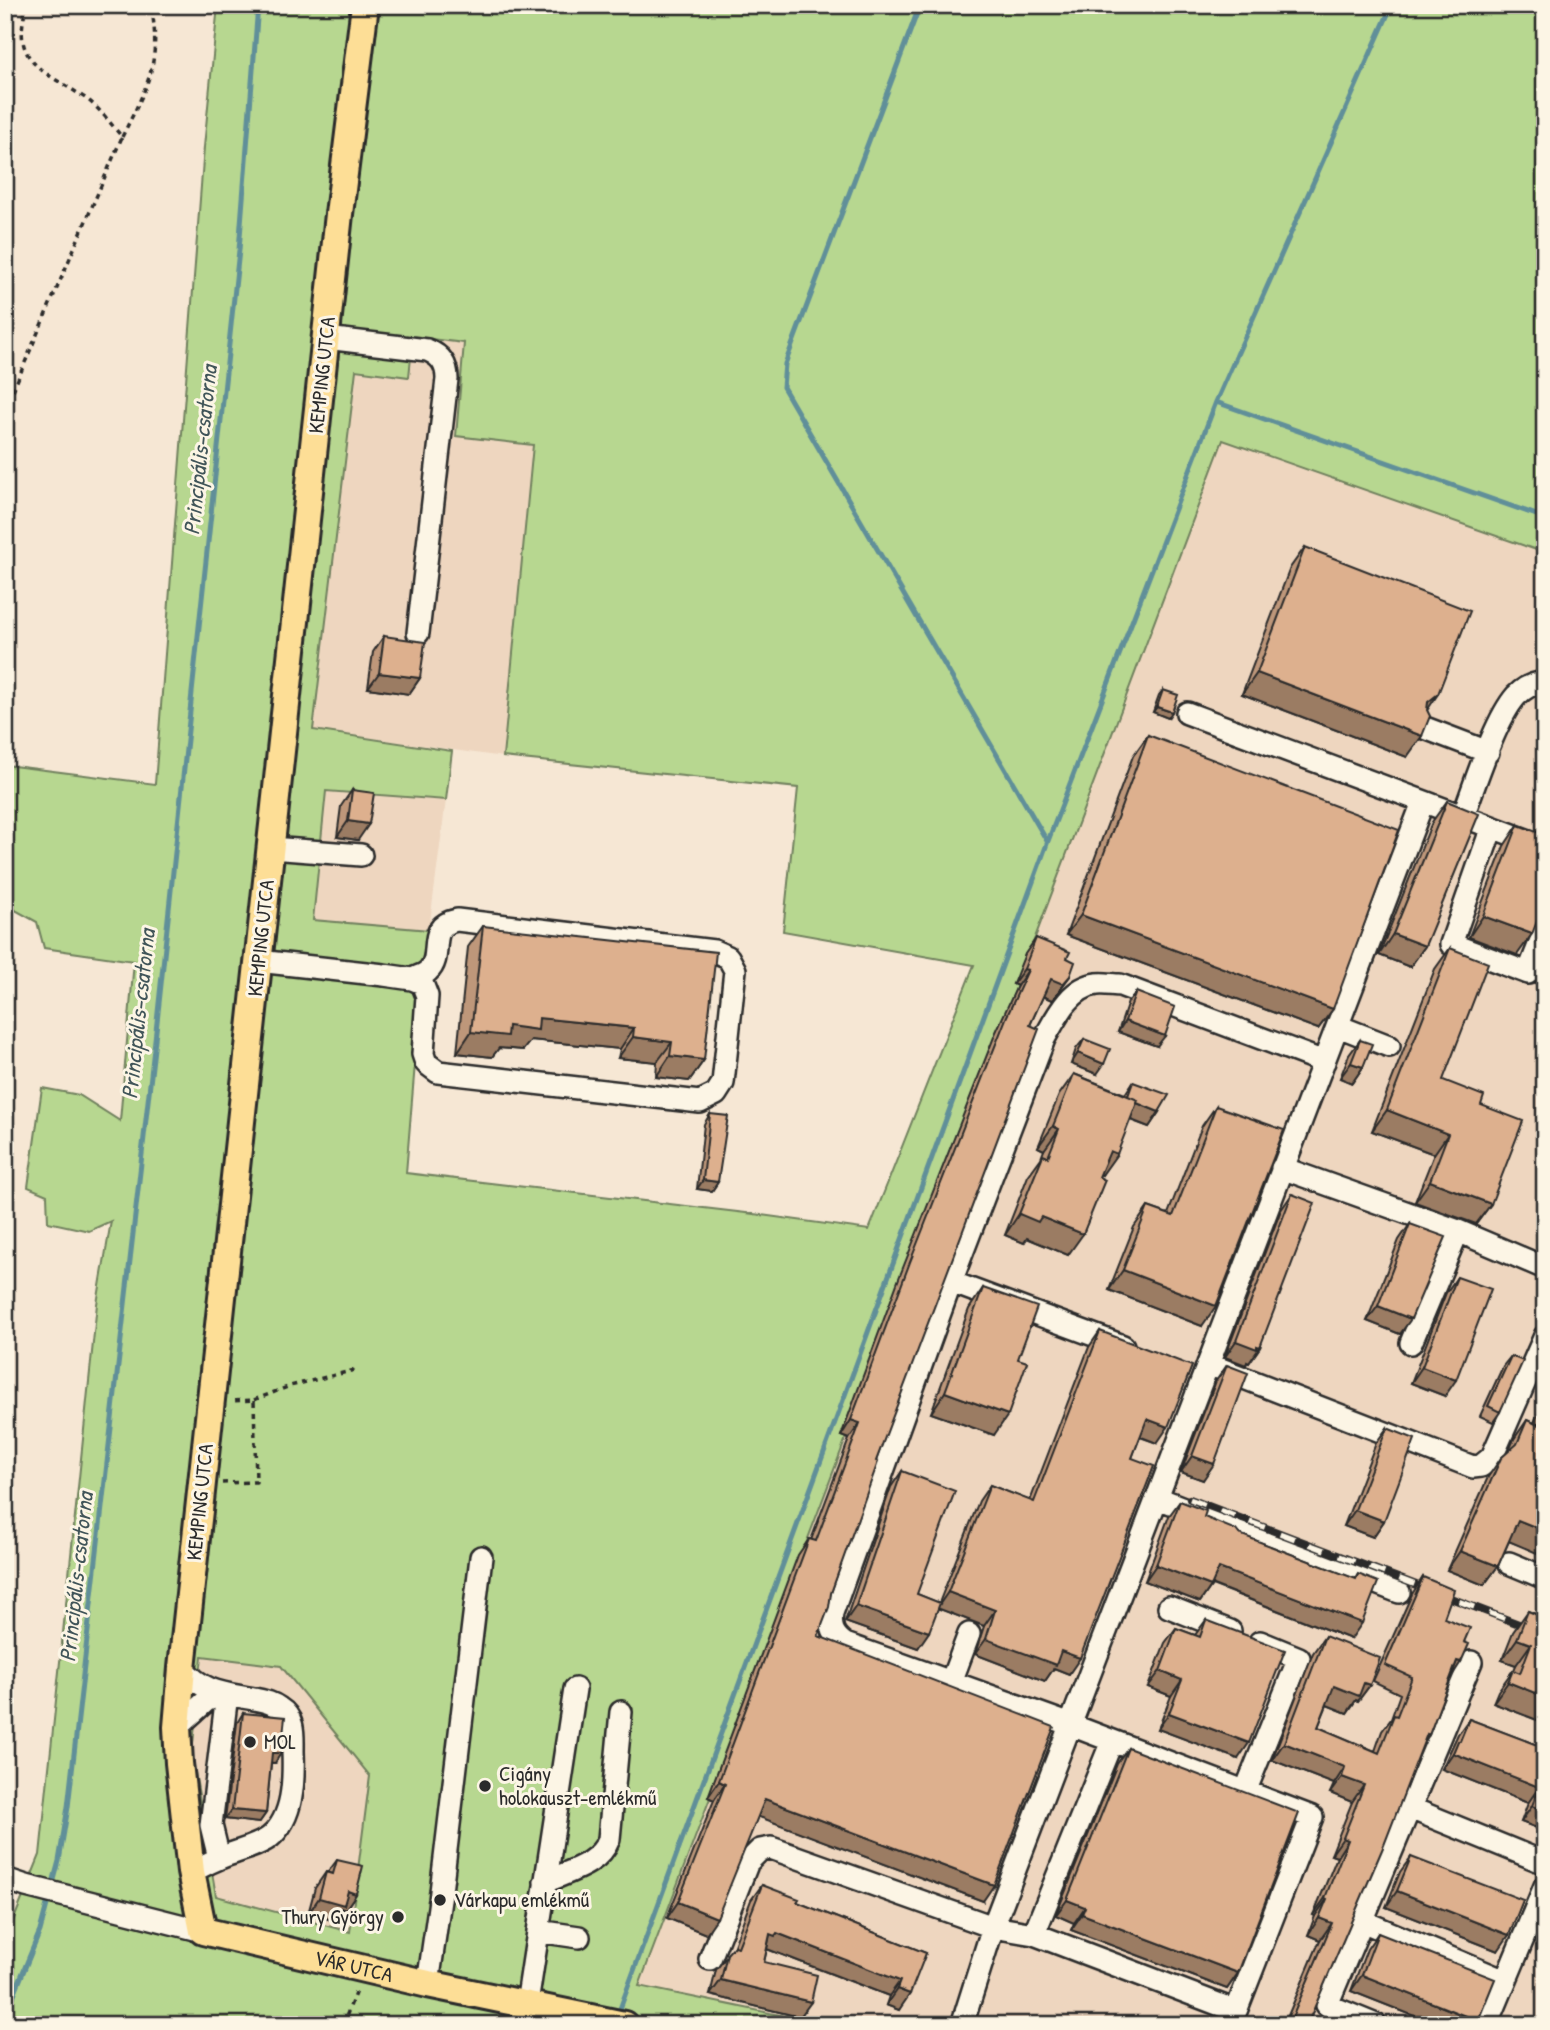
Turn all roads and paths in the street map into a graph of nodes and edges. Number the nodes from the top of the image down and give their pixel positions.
1 (27, 5) edge
2 (150, 5) edge
3 (365, 5) edge
4 (122, 136) junction
5 (326, 338) junction
6 (5, 409) edge
7 (418, 633) dead end
8 (1545, 683) edge
9 (1188, 713) dead end
10 (1425, 728) edge
11 (1488, 752) junction
12 (1423, 802) junction
13 (1463, 816) junction
14 (1492, 827) junction
15 (1545, 847) edge
16 (271, 848) junction
17 (361, 855) dead end
18 (1545, 930) edge
19 (258, 961) junction
20 (412, 979) junction
21 (1338, 1026) junction
22 (1389, 1046) dead end
23 (1324, 1062) junction
24 (1282, 1168) junction
25 (1458, 1231) junction
26 (1545, 1268) edge
27 (951, 1282) junction
28 (1545, 1336) edge
29 (1411, 1343) dead end
30 (1140, 1352) edge
31 (359, 1369) dead end
32 (1201, 1370) junction
33 (254, 1400) junction
34 (211, 1401) junction
35 (202, 1483) junction
36 (1158, 1498) junction
37 (481, 1557) dead end
38 (1509, 1563) edge
39 (1545, 1578) edge
40 (1399, 1592) dead end
41 (1170, 1607) dead end
42 (969, 1634) dead end
43 (1471, 1662) dead end
44 (182, 1668) junction
45 (951, 1682) junction
46 (575, 1689) dead end
47 (225, 1694) junction
48 (621, 1712) dead end
49 (1450, 1713) junction
50 (1474, 1723) edge
51 (1071, 1725) junction
52 (177, 1727) junction
53 (1112, 1741) junction
54 (1245, 1792) junction
55 (1410, 1808) junction
56 (219, 1858) junction
57 (1545, 1863) edge
58 (191, 1872) junction
59 (5, 1879) edge
60 (545, 1882) junction
61 (1545, 1886) edge
62 (1539, 1914) edge
63 (1362, 1922) junction
64 (993, 1927) junction
65 (203, 1931) junction
66 (538, 1931) junction
67 (1034, 1934) junction
68 (579, 1937) dead end
69 (710, 1959) dead end
70 (1505, 1981) junction
71 (428, 1983) junction
72 (358, 1985) dead end
73 (527, 2004) junction
74 (343, 2025) edge
75 (624, 2025) edge
76 (962, 2025) edge
77 (1376, 2025) edge
78 (1487, 2025) edge

1 - 4 path
2 - 4 path
3 - 5 main road, KEMPING UTCA
4 - 6 path
5 - 7 street
5 - 16 main road, KEMPING UTCA
8 - 11 street
9 - 12 street
10 - 11 street
11 - 13 street
12 - 13 street
12 - 21 street
13 - 14 street
14 - 15 street
14 - 18 street
16 - 17 street
16 - 19 main road, KEMPING UTCA
19 - 20 street
19 - 34 main road, KEMPING UTCA
20 - 20 street
21 - 22 street
21 - 23 street
23 - 24 street
23 - 27 street
24 - 25 street
24 - 32 street
25 - 26 street
25 - 29 street
27 - 30 street
27 - 45 street
28 - 32 street
31 - 33 path
32 - 36 street
33 - 34 path
33 - 35 path
34 - 35 main road, KEMPING UTCA
35 - 44 main road, KEMPING UTCA
36 - 40 street
36 - 51 street
37 - 71 street
38 - 39 street
41 - 54 street
42 - 45 street
43 - 49 street
44 - 47 street
44 - 52 main road, KEMPING UTCA
45 - 51 street
46 - 60 street
47 - 52 street
47 - 56 street
47 - 56 street
48 - 60 street
49 - 50 street
49 - 55 street
51 - 53 street
51 - 64 street
52 - 58 main road, KEMPING UTCA
53 - 54 street
53 - 67 street
54 - 67 street
55 - 57 street
55 - 63 street
56 - 58 street
58 - 65 main road, KEMPING UTCA
59 - 65 street, VÁR UTCA
60 - 66 street
61 - 62 street
62 - 70 street
63 - 70 street
63 - 77 street
64 - 67 street
64 - 69 street
64 - 76 street
65 - 71 main road, VÁR UTCA
66 - 68 street
66 - 73 street
70 - 78 street
71 - 73 main road, VÁR UTCA
72 - 74 path
73 - 75 main road, VÁR UTCA

